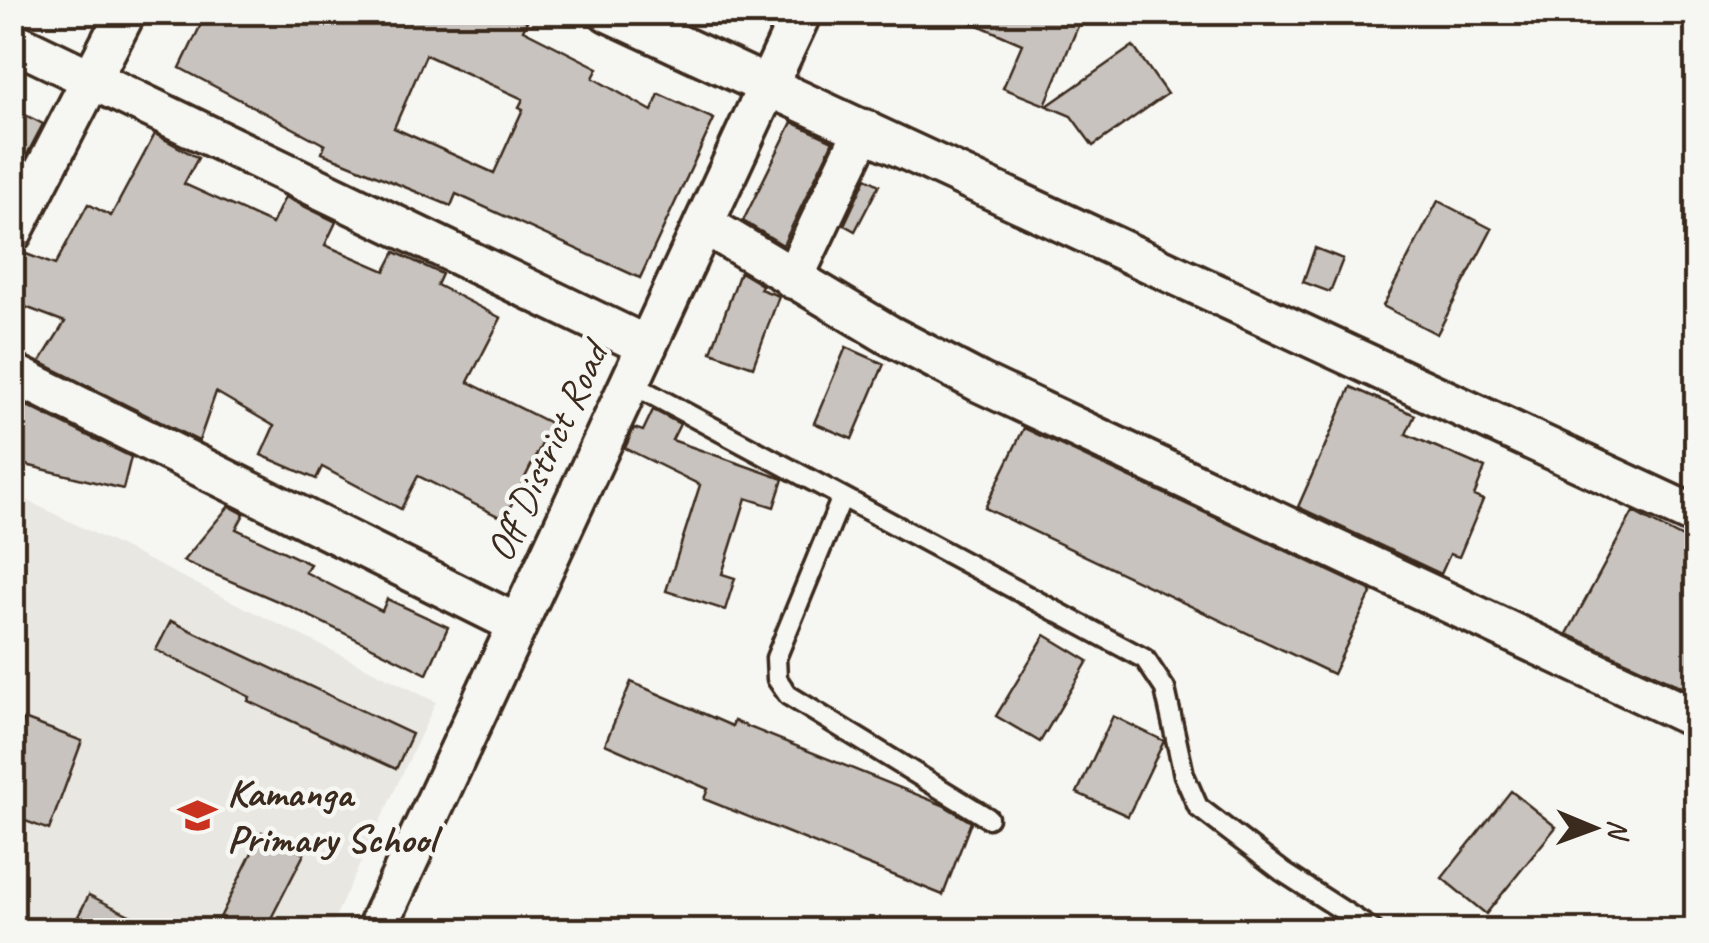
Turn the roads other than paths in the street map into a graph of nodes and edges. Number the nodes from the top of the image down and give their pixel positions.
1 (126, 12) edge
2 (608, 12) edge
3 (802, 12) edge
4 (12, 41) edge
5 (93, 79) junction
6 (769, 84) junction
7 (864, 129) junction
8 (704, 224) junction
9 (12, 233) edge
10 (793, 279) junction
11 (647, 346) junction
12 (12, 373) edge
13 (630, 384) junction
14 (842, 497) junction
15 (1696, 516) edge
16 (515, 624) junction
17 (1696, 719) edge
18 (988, 818) dead end
19 (376, 930) edge
20 (1373, 930) edge

1 - 5 street
2 - 6 street
3 - 6 street, Off District Road
4 - 5 street
5 - 9 street
5 - 11 street
6 - 7 street
6 - 8 street, Off District Road
7 - 10 street
7 - 15 street
8 - 10 street
8 - 11 street, Off District Road
10 - 17 street
11 - 13 street, Off District Road
12 - 16 street
13 - 14 lane
13 - 16 street, Off District Road
14 - 18 lane
14 - 20 lane
16 - 19 street, Off District Road

